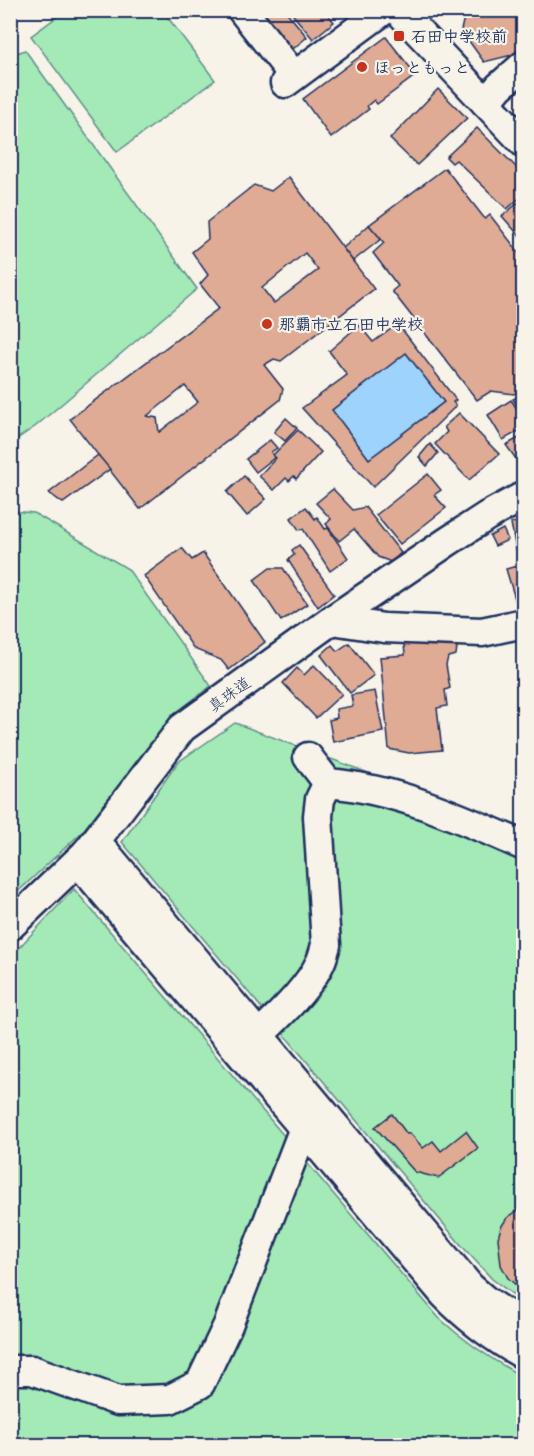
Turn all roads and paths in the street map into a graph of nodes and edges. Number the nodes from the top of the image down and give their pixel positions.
1 (242, 10) edge
2 (384, 10) edge
3 (398, 10) edge
4 (524, 65) edge
5 (486, 103) junction
6 (524, 143) edge
7 (524, 496) edge
8 (333, 620) junction
9 (524, 623) edge
10 (308, 757) dead end
11 (328, 783) junction
12 (524, 846) edge
13 (87, 852) junction
14 (10, 926) edge
15 (249, 1044) junction
16 (304, 1128) junction
17 (524, 1326) edge
18 (524, 1355) edge
19 (10, 1370) edge

1 - 2 street
3 - 5 street
4 - 5 street
5 - 6 street
7 - 8 street, 真珠道
8 - 9 street
8 - 13 street, 真珠道
10 - 11 street
11 - 12 street
11 - 15 street
13 - 14 street, 真珠道
13 - 15 street
15 - 16 street
15 - 17 street
16 - 18 street
16 - 19 street

